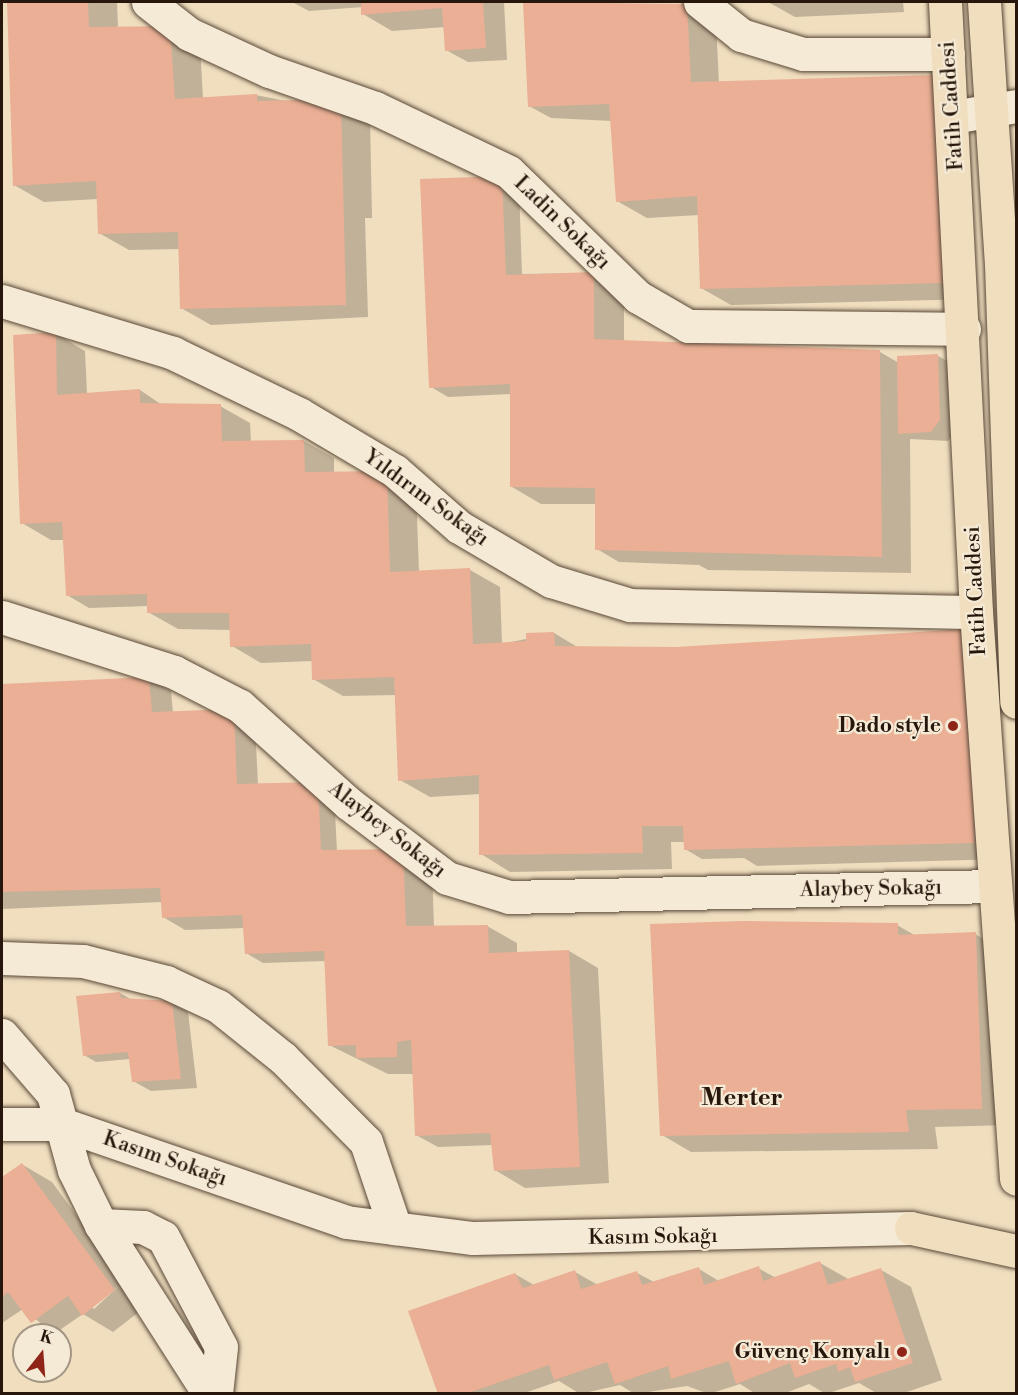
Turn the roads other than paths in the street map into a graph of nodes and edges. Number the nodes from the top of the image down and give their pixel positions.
1 (148, 2) edge
2 (700, 2) edge
3 (945, 2) edge
4 (984, 2) edge
5 (948, 54) junction
6 (1004, 108) edge
7 (953, 117) junction
8 (2, 301) edge
9 (964, 329) junction
10 (1012, 444) edge
11 (976, 612) junction
12 (2, 617) edge
13 (1017, 702) edge
14 (1017, 711) edge
15 (984, 717) junction
16 (995, 886) junction
17 (2, 958) edge
18 (2, 1035) edge
19 (2, 1124) edge
20 (62, 1124) junction
21 (1017, 1179) edge
22 (101, 1225) junction
23 (395, 1228) junction
24 (911, 1228) junction
25 (1017, 1228) edge
26 (1017, 1251) edge
27 (209, 1394) edge
28 (216, 1394) edge

1 - 9 street, Ladin Sokağı
2 - 5 street
3 - 5 main road, Fatih Caddesi
4 - 6 main road, Fatih Caddesi
5 - 7 main road, Fatih Caddesi
6 - 7 street
6 - 10 main road, Fatih Caddesi
7 - 9 main road, Fatih Caddesi
8 - 11 street, Yıldırım Sokağı
9 - 11 main road, Fatih Caddesi
10 - 13 main road, Fatih Caddesi
11 - 15 main road, Fatih Caddesi
12 - 16 street, Alaybey Sokağı
14 - 15 street
15 - 16 main road, Fatih Caddesi
16 - 21 main road, Fatih Caddesi
17 - 23 street
18 - 20 street
19 - 20 street, Kasım Sokağı
20 - 22 street
20 - 23 street, Kasım Sokağı
22 - 27 street
22 - 28 street
23 - 24 street, Kasım Sokağı
24 - 25 main road
24 - 26 main road

